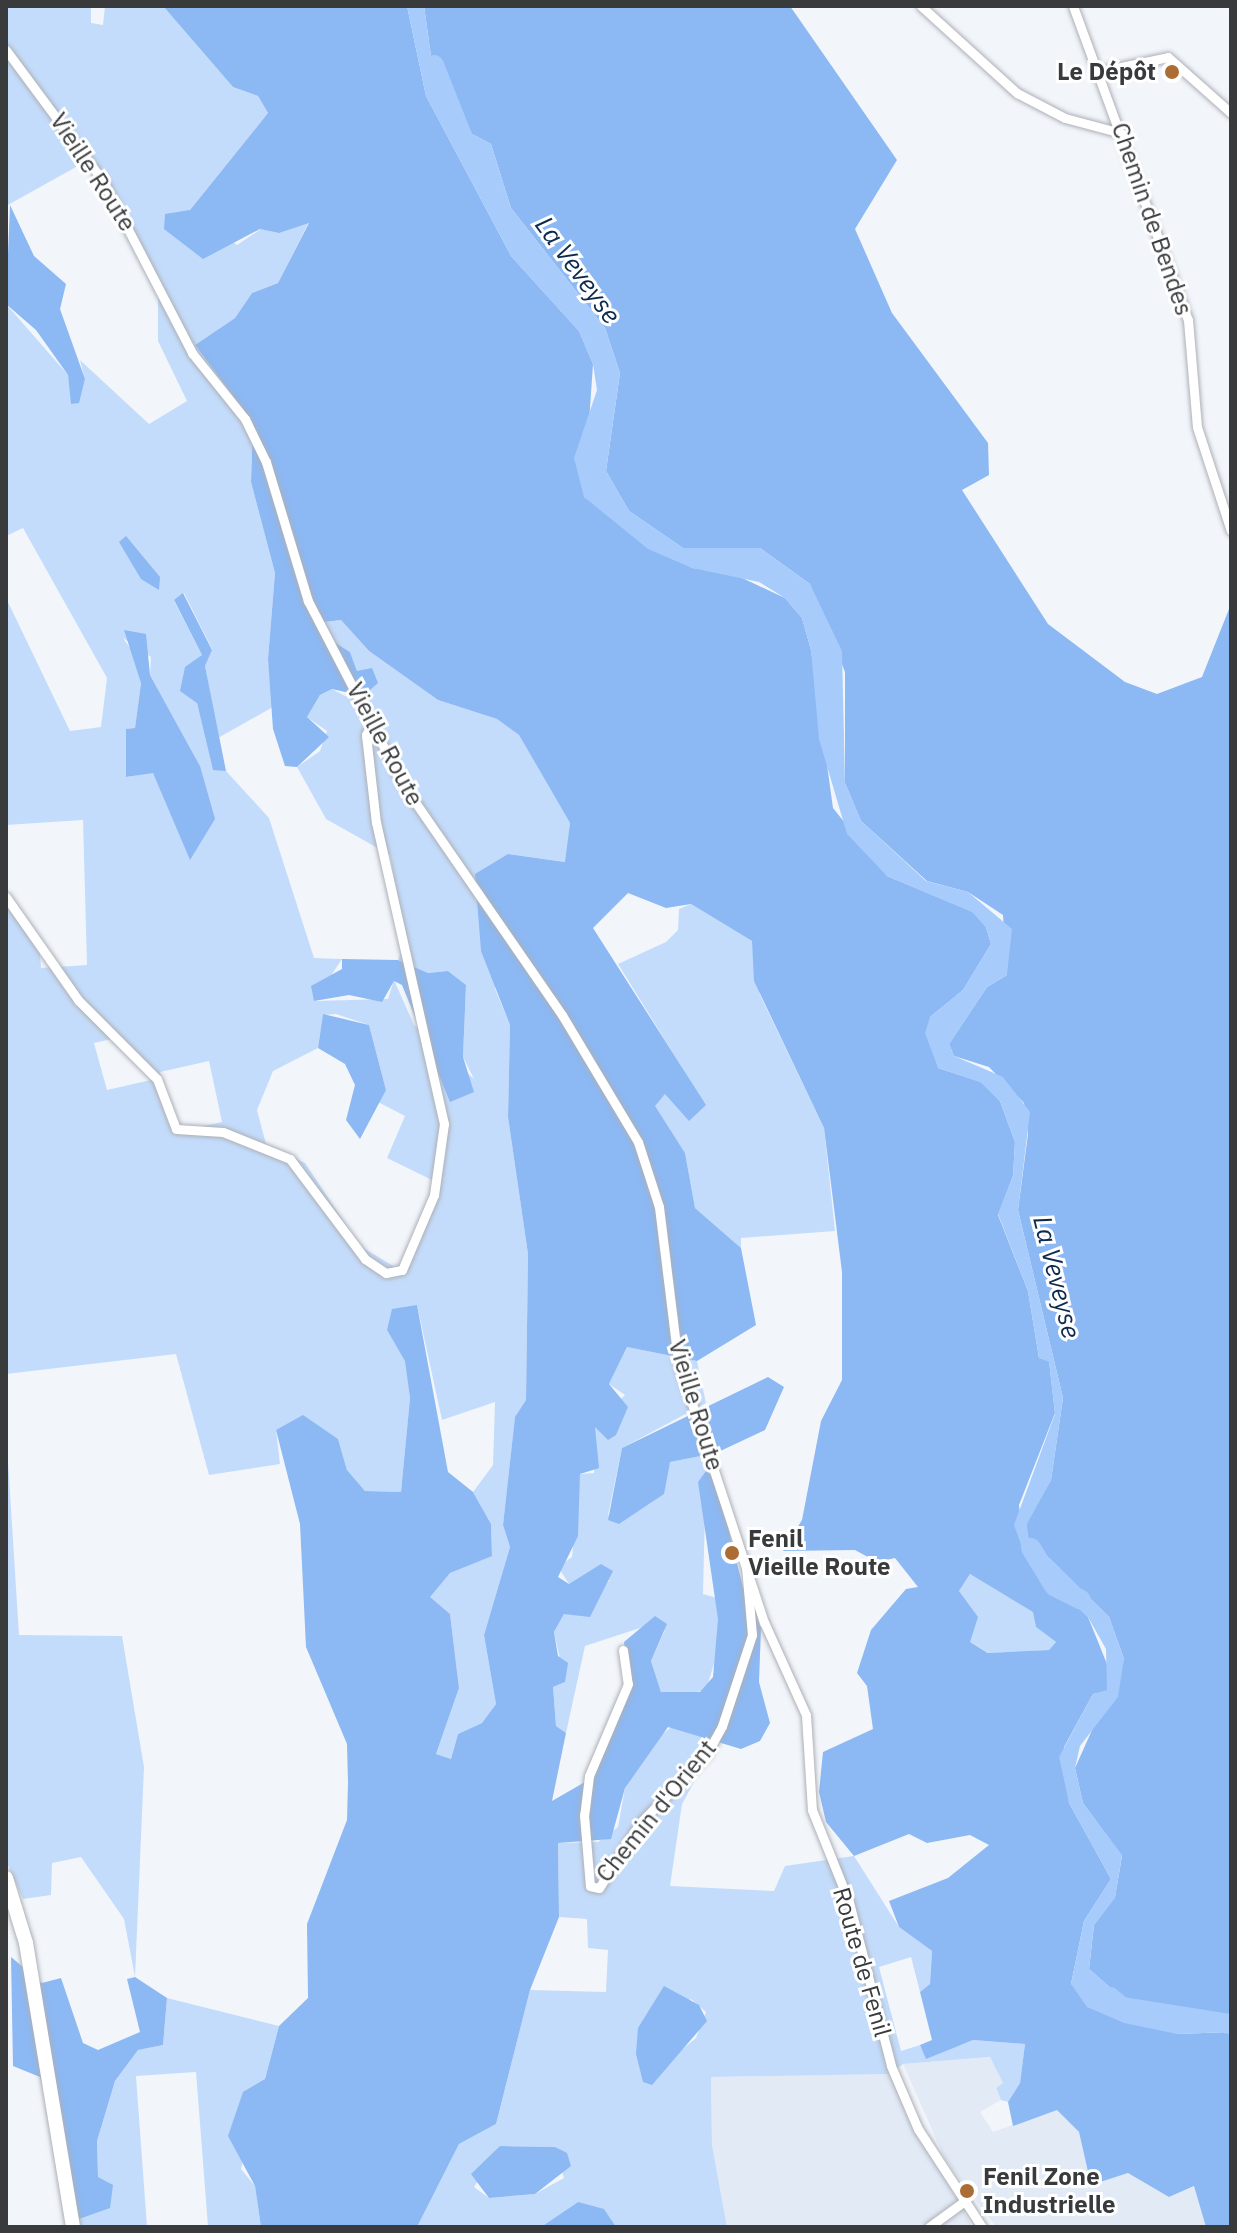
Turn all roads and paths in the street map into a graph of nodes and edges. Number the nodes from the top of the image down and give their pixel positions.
1 (921, 6) edge
2 (1073, 6) edge
3 (6, 50) edge
4 (1102, 71) junction
5 (1231, 113) edge
6 (1121, 133) junction
7 (1231, 531) edge
8 (372, 723) junction
9 (6, 897) edge
10 (729, 1501) joint
11 (745, 1550) junction
12 (623, 1650) dead end
13 (6, 1878) edge
14 (966, 2200) junction
15 (73, 2227) edge
16 (929, 2227) edge
17 (982, 2227) edge

1 - 6 street
2 - 4 street, Chemin de Bendes
3 - 8 street, Vieille Route
4 - 5 street
4 - 6 street, Chemin de Bendes
6 - 7 street, Chemin de Bendes
8 - 9 street
8 - 10 street, Vieille Route
10 - 11 street, Route de Fenil
11 - 12 street, Chemin d'Orient
11 - 14 street, Route de Fenil
13 - 15 main road
14 - 16 street
14 - 17 street, Route de Fenil

